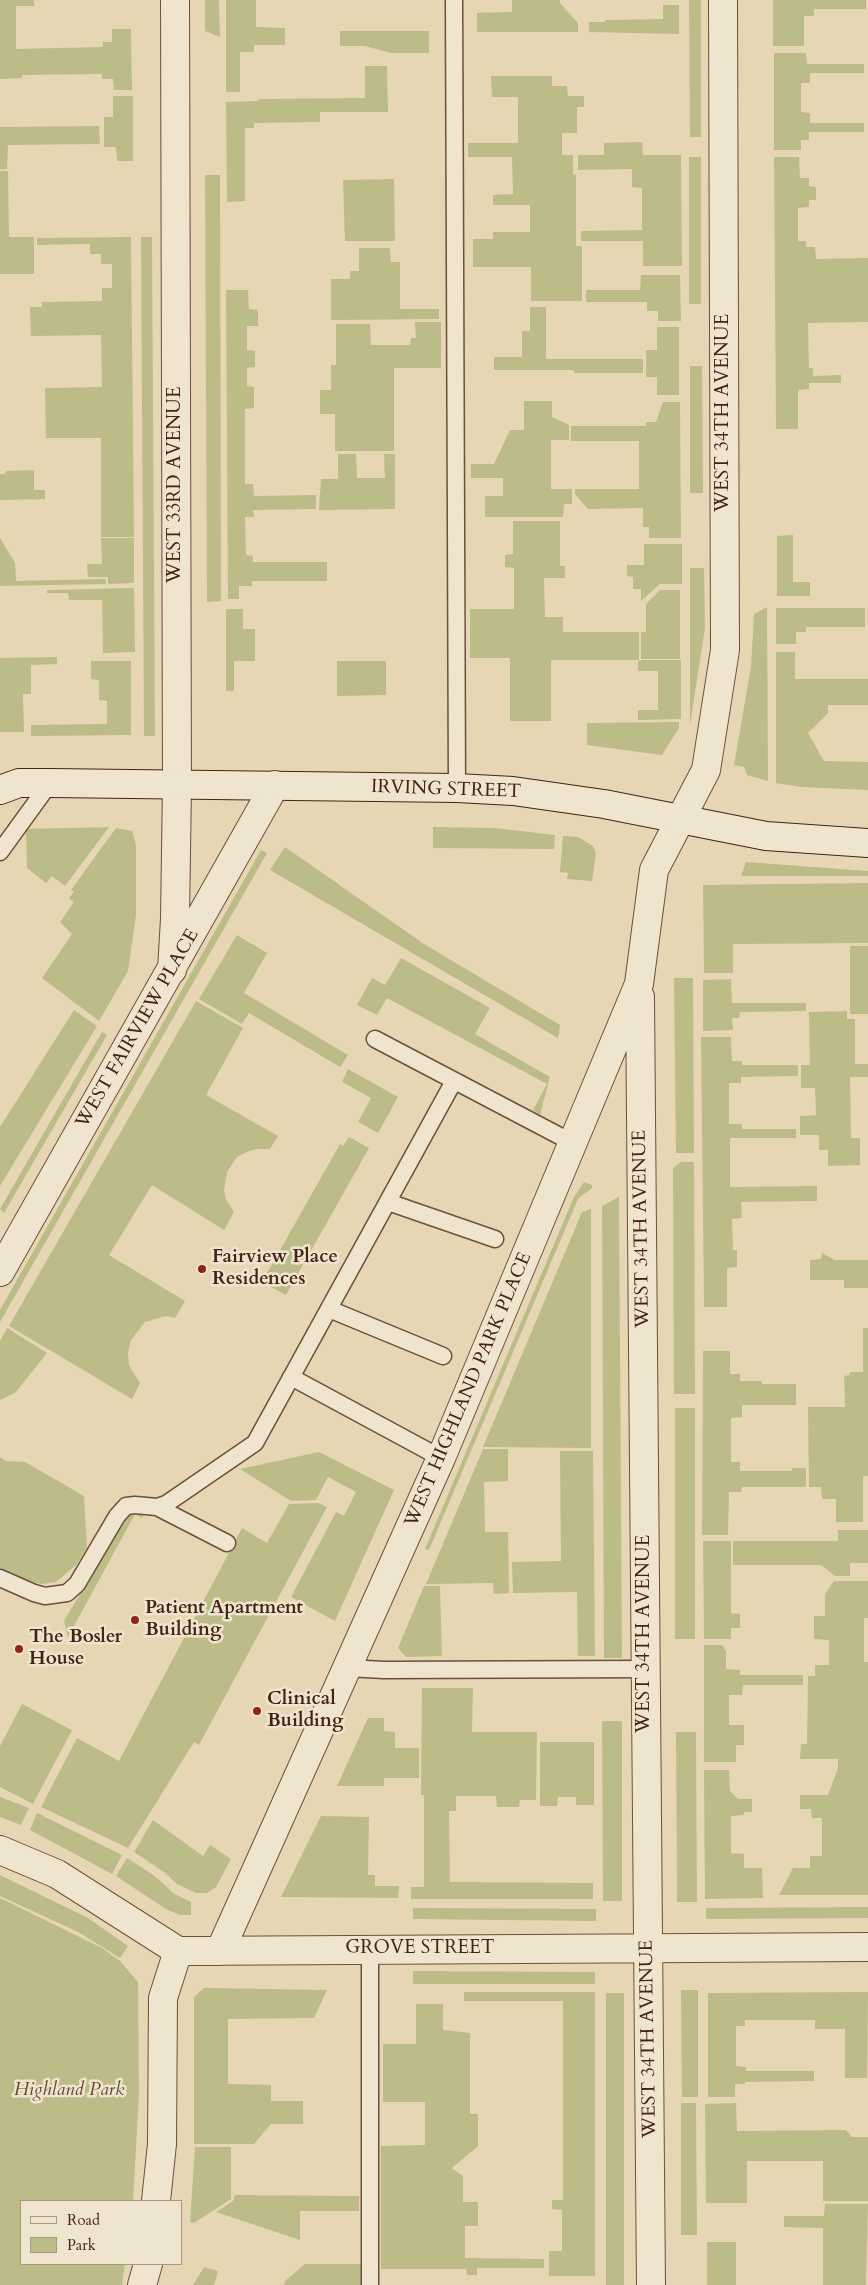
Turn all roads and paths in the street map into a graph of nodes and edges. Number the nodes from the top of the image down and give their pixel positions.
1 (175, 0) edge
2 (454, 0) edge
3 (723, 0) edge
4 (6, 783) edge
5 (50, 783) junction
6 (177, 784) junction
7 (275, 785) junction
8 (457, 788) junction
9 (679, 818) junction
10 (868, 843) edge
11 (0, 852) edge
12 (172, 970) junction
13 (640, 984) junction
14 (375, 1038) dead end
15 (454, 1081) junction
16 (573, 1143) junction
17 (388, 1202) junction
18 (495, 1239) dead end
19 (0, 1272) edge
20 (329, 1309) junction
21 (443, 1356) dead end
22 (291, 1377) junction
23 (442, 1458) junction
24 (157, 1507) junction
25 (227, 1543) dead end
26 (0, 1578) edge
27 (347, 1668) junction
28 (646, 1669) junction
29 (0, 1850) edge
30 (868, 1947) edge
31 (648, 1948) junction
32 (370, 1950) junction
33 (178, 1951) junction
34 (220, 1951) junction
35 (156, 2200) edge
36 (148, 2265) edge
37 (142, 2285) edge
38 (370, 2285) edge
39 (651, 2285) edge

1 - 6 street, WEST 33RD AVENUE
2 - 8 lane
3 - 9 street, WEST 34TH AVENUE
4 - 5 street, IRVING STREET
5 - 6 street, IRVING STREET
5 - 11 lane
6 - 7 street, IRVING STREET
6 - 12 street, WEST 33RD AVENUE
7 - 8 street, IRVING STREET
7 - 12 street, WEST FAIRVIEW PLACE
8 - 9 street, IRVING STREET
9 - 10 street, IRVING STREET
9 - 13 street, WEST HIGHLAND PARK PLACE
12 - 19 street, WEST FAIRVIEW PLACE
13 - 16 street, WEST HIGHLAND PARK PLACE
13 - 28 street, WEST 34TH AVENUE
14 - 15 lane
15 - 16 lane
15 - 17 lane
16 - 23 street, WEST HIGHLAND PARK PLACE
17 - 18 lane
17 - 20 lane
20 - 21 lane
20 - 22 lane
22 - 23 lane
22 - 24 lane
23 - 27 street, WEST HIGHLAND PARK PLACE
24 - 25 lane
24 - 26 lane
27 - 28 lane
27 - 34 street, WEST HIGHLAND PARK PLACE
28 - 31 street, WEST 34TH AVENUE
29 - 33 street
30 - 31 street, GROVE STREET
31 - 32 street, GROVE STREET
31 - 39 street, WEST 34TH AVENUE
32 - 34 street, GROVE STREET
32 - 38 lane
33 - 34 street, GROVE STREET
33 - 35 street
36 - 37 street

